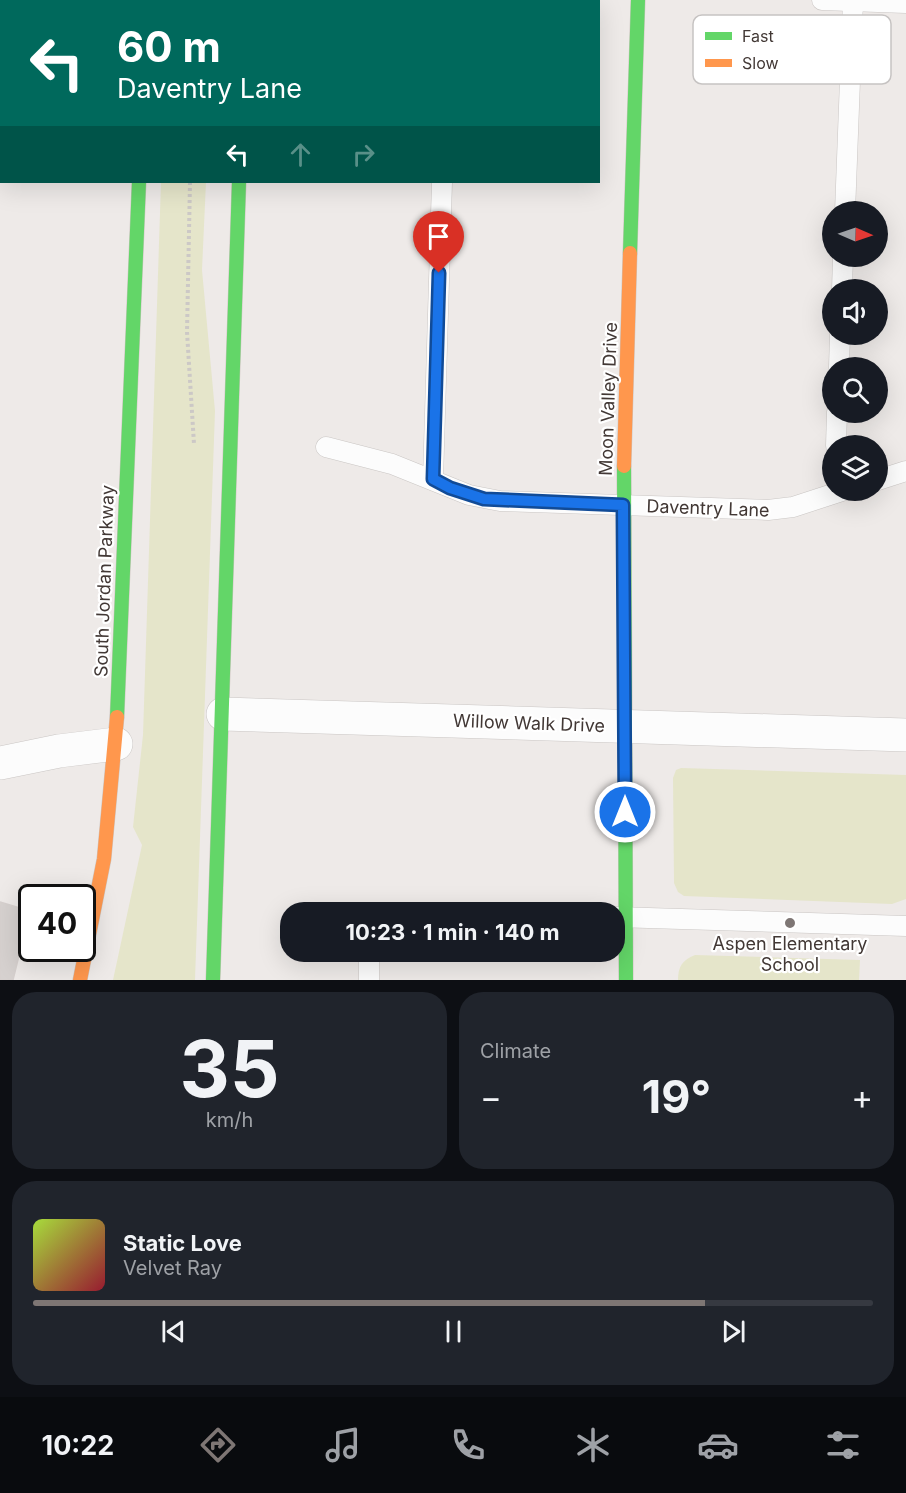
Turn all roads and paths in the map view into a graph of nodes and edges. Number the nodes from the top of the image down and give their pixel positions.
1 (638, 0) edge
2 (822, 0) edge
3 (853, 1) edge
4 (906, 3) edge
5 (850, 84) edge
6 (139, 183) edge
7 (190, 183) edge
8 (239, 183) edge
9 (442, 183) edge
10 (845, 201) edge
11 (326, 447) dead end
12 (194, 448) dead end
13 (906, 471) edge
14 (888, 477) edge
15 (433, 479) junction
16 (822, 498) edge
17 (623, 505) junction
18 (223, 714) junction
19 (625, 726) junction
20 (906, 735) edge
21 (116, 744) junction
22 (0, 763) edge
23 (620, 902) edge
24 (625, 917) edge
25 (906, 926) edge
26 (369, 962) edge
27 (624, 962) edge
28 (80, 980) edge
29 (213, 980) edge
30 (369, 980) edge
31 (626, 980) edge

1 - 17 street, Moon Valley Drive
2 - 3 lane
3 - 4 lane
5 - 10 lane
6 - 21 street, South Jordan Parkway
7 - 12 path
8 - 18 street
9 - 15 lane
11 - 15 lane, Daventry Lane
13 - 14 lane
15 - 17 lane, Daventry Lane
16 - 17 lane, Daventry Lane
17 - 19 street, Moon Valley Drive
18 - 19 street, Willow Walk Drive
18 - 29 street
19 - 20 street, Willow Walk Drive
19 - 23 street, Moon Valley Drive
21 - 22 street
21 - 28 street, South Jordan Parkway
24 - 25 lane
26 - 30 lane
27 - 31 street, Moon Valley Drive

